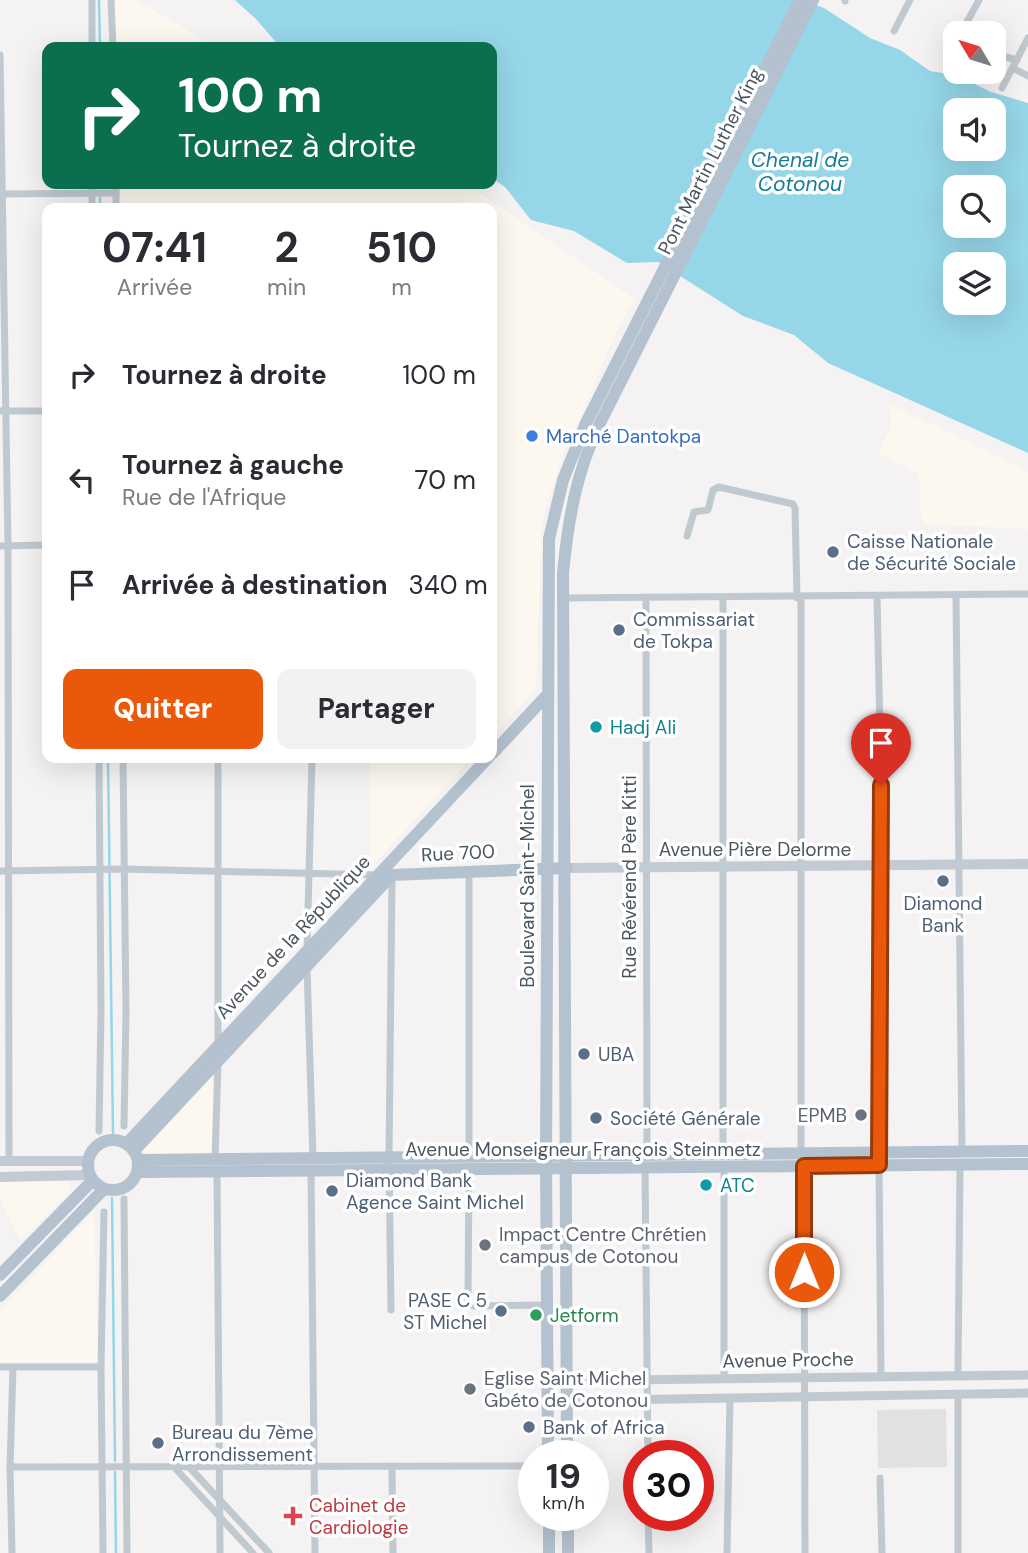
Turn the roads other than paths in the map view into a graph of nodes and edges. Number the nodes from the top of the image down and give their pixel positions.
1 (92, 0) edge
2 (111, 0) edge
3 (800, 0) edge
4 (813, 0) edge
5 (910, 0) edge
6 (979, 0) edge
7 (968, 21) edge
8 (894, 31) dead end
9 (1028, 38) edge
10 (92, 42) edge
11 (113, 42) edge
12 (0, 55) edge
13 (1006, 60) edge
14 (1015, 64) junction
15 (1028, 76) edge
16 (1002, 88) dead end
17 (92, 189) edge
18 (116, 189) edge
19 (116, 193) junction
20 (2, 194) edge
21 (92, 194) junction
22 (92, 203) edge
23 (116, 203) edge
24 (636, 336) junction
25 (4, 411) edge
26 (42, 411) edge
27 (687, 536) dead end
28 (42, 545) edge
29 (4, 546) edge
30 (1028, 594) edge
31 (956, 596) junction
32 (877, 597) junction
33 (563, 598) junction
34 (723, 598) junction
35 (799, 598) junction
36 (646, 599) junction
37 (548, 694) junction
38 (497, 749) edge
39 (99, 763) edge
40 (123, 763) edge
41 (218, 763) edge
42 (312, 763) edge
43 (484, 763) edge
44 (1028, 864) edge
45 (883, 865) junction
46 (959, 865) junction
47 (725, 866) junction
48 (802, 866) junction
49 (644, 867) junction
50 (546, 868) junction
51 (566, 868) junction
52 (123, 869) junction
53 (102, 870) junction
54 (4, 871) edge
55 (219, 871) junction
56 (469, 871) junction
57 (310, 873) junction
58 (385, 875) junction
59 (307, 951) junction
60 (307, 966) junction
61 (218, 1045) junction
62 (218, 1061) junction
63 (124, 1126) dead end
64 (99, 1130) dead end
65 (1028, 1151) edge
66 (134, 1156) junction
67 (961, 1158) junction
68 (879, 1159) junction
69 (723, 1160) junction
70 (802, 1160) junction
71 (4, 1161) edge
72 (88, 1161) junction
73 (646, 1161) junction
74 (546, 1162) junction
75 (565, 1162) junction
76 (469, 1163) junction
77 (312, 1164) junction
78 (389, 1164) junction
79 (1028, 1164) edge
80 (216, 1165) junction
81 (0, 1177) edge
82 (91, 1178) junction
83 (104, 1189) junction
84 (124, 1199) dead end
85 (104, 1212) dead end
86 (0, 1275) edge
87 (0, 1296) edge
88 (548, 1305) junction
89 (391, 1310) dead end
90 (0, 1367) edge
91 (13, 1367) junction
92 (101, 1367) junction
93 (958, 1375) junction
94 (1028, 1375) edge
95 (881, 1377) junction
96 (724, 1378) junction
97 (804, 1378) junction
98 (647, 1380) junction
99 (548, 1381) junction
100 (567, 1381) junction
101 (1028, 1393) edge
102 (958, 1394) junction
103 (804, 1397) junction
104 (730, 1398) junction
105 (647, 1399) junction
106 (567, 1400) junction
107 (548, 1401) junction
108 (548, 1440) edge
109 (567, 1440) edge
110 (648, 1440) edge
111 (102, 1466) junction
112 (313, 1466) junction
113 (392, 1466) junction
114 (518, 1466) edge
115 (10, 1467) junction
116 (126, 1467) junction
117 (174, 1467) junction
118 (218, 1467) junction
119 (191, 1469) junction
120 (880, 1478) dead end
121 (218, 1497) junction
122 (218, 1516) junction
123 (549, 1531) edge
124 (568, 1531) edge
125 (648, 1531) edge
126 (12, 1553) edge
127 (103, 1553) edge
128 (127, 1553) edge
129 (220, 1553) edge
130 (253, 1553) edge
131 (269, 1553) edge
132 (315, 1553) edge
133 (393, 1553) edge
134 (549, 1553) edge
135 (568, 1553) edge
136 (649, 1553) edge
137 (727, 1553) edge
138 (805, 1553) edge
139 (882, 1553) edge
140 (958, 1553) edge

1 - 10 street
2 - 11 street
3 - 24 main road, Pont Martin Luther King
4 - 24 main road, Pont Martin Luther King
5 - 8 street
6 - 7 street
9 - 14 street
12 - 20 street
13 - 14 street
14 - 15 street
14 - 16 street
17 - 21 street
18 - 19 street
19 - 21 street
19 - 23 street
20 - 21 street
20 - 25 street
21 - 22 street
24 - 33 main road, Boulevard Saint-Michel
24 - 37 main road, Boulevard Saint-Michel
25 - 26 street
25 - 29 street
27 - 35 street
28 - 29 street
29 - 54 street
30 - 31 street
31 - 32 street
31 - 46 street
32 - 35 street
32 - 45 street
33 - 36 street
33 - 51 main road, Boulevard Saint-Michel
34 - 35 street
34 - 36 street
34 - 47 street
35 - 48 street
36 - 49 street, Rue Révérend Père Kitti
37 - 38 main road, Avenue de la République
37 - 50 main road, Boulevard Saint-Michel
39 - 53 street
40 - 52 street
41 - 55 street
42 - 57 street
43 - 58 main road, Avenue de la République
44 - 46 main road, Avenue Pière Delorme
45 - 46 main road, Avenue Pière Delorme
45 - 48 main road, Avenue Pière Delorme
45 - 68 street
46 - 67 street
47 - 48 main road, Avenue Pière Delorme
47 - 49 main road, Avenue Pière Delorme
47 - 69 street
48 - 70 street
49 - 51 main road, Avenue Pière Delorme
49 - 73 street, Rue Révérend Père Kitti
50 - 51 main road, Rue 700
50 - 56 main road, Rue 700
50 - 74 main road, Boulevard Saint-Michel
51 - 75 main road, Boulevard Saint-Michel
52 - 53 street
52 - 55 street
52 - 63 street
53 - 54 street
53 - 64 street
54 - 71 street
55 - 57 street
55 - 61 street
56 - 58 main road, Rue 700
56 - 76 street
57 - 58 street
57 - 59 street
58 - 59 main road, Avenue de la République
58 - 60 main road, Avenue de la République
58 - 78 street
59 - 60 street
59 - 61 main road, Avenue de la République
60 - 62 main road, Avenue de la République
60 - 77 street
61 - 62 street
61 - 66 main road, Avenue de la République
62 - 66 main road, Avenue de la République
62 - 80 street
65 - 67 main road, Avenue Monseigneur François Steinmetz
66 - 72 main road
66 - 80 main road, Avenue Monseigneur François Steinmetz
66 - 83 main road
67 - 68 main road, Avenue Monseigneur François Steinmetz
67 - 79 main road, Avenue Monseigneur François Steinmetz
67 - 93 street
68 - 70 main road, Avenue Monseigneur François Steinmetz
68 - 95 street
69 - 70 main road, Avenue Monseigneur François Steinmetz
69 - 73 main road, Avenue Monseigneur François Steinmetz
69 - 96 street
70 - 97 street
71 - 72 main road
72 - 82 main road
73 - 75 main road, Avenue Monseigneur François Steinmetz
73 - 98 street, Rue Révérend Père Kitti
74 - 75 main road, Avenue Monseigneur François Steinmetz
74 - 76 main road, Avenue Monseigneur François Steinmetz
74 - 88 main road, Boulevard Saint-Michel
75 - 100 main road, Boulevard Saint-Michel
76 - 78 main road, Avenue Monseigneur François Steinmetz
76 - 88 street
77 - 78 main road, Avenue Monseigneur François Steinmetz
77 - 80 main road, Avenue Monseigneur François Steinmetz
77 - 112 street
78 - 89 street
80 - 118 street
81 - 82 main road
82 - 83 main road
82 - 86 main road
83 - 87 main road
84 - 116 street
85 - 92 street
88 - 99 main road, Boulevard Saint-Michel
90 - 91 street
91 - 92 street
91 - 115 street
92 - 111 street
93 - 94 street, Avenue Proche
93 - 95 street, Avenue Proche
95 - 97 street, Avenue Proche
96 - 97 street, Avenue Proche
96 - 98 street, Avenue Proche
97 - 103 street
98 - 100 street, Avenue Proche
98 - 105 street, Rue Révérend Père Kitti
99 - 100 street, Avenue Proche
99 - 107 main road, Boulevard Saint-Michel
100 - 106 main road, Boulevard Saint-Michel
101 - 102 street, Avenue Proche
102 - 103 street, Avenue Proche
102 - 140 street
103 - 104 street, Avenue Proche
103 - 138 street
104 - 105 street, Avenue Proche
104 - 137 street
105 - 106 street, Avenue Proche
105 - 110 street, Rue Révérend Père Kitti
106 - 107 street, Avenue Proche
106 - 109 main road, Boulevard Saint-Michel
107 - 108 main road, Boulevard Saint-Michel
111 - 115 street
111 - 116 street
111 - 127 street
112 - 113 street
112 - 118 street
112 - 132 street
113 - 114 street
113 - 133 street
115 - 126 street
116 - 117 street
116 - 128 street
117 - 119 street
117 - 122 street
118 - 119 street
118 - 121 street
119 - 121 street
120 - 139 street
121 - 122 street
121 - 131 street
122 - 129 street
122 - 130 street
123 - 134 main road
124 - 135 main road
125 - 136 street

